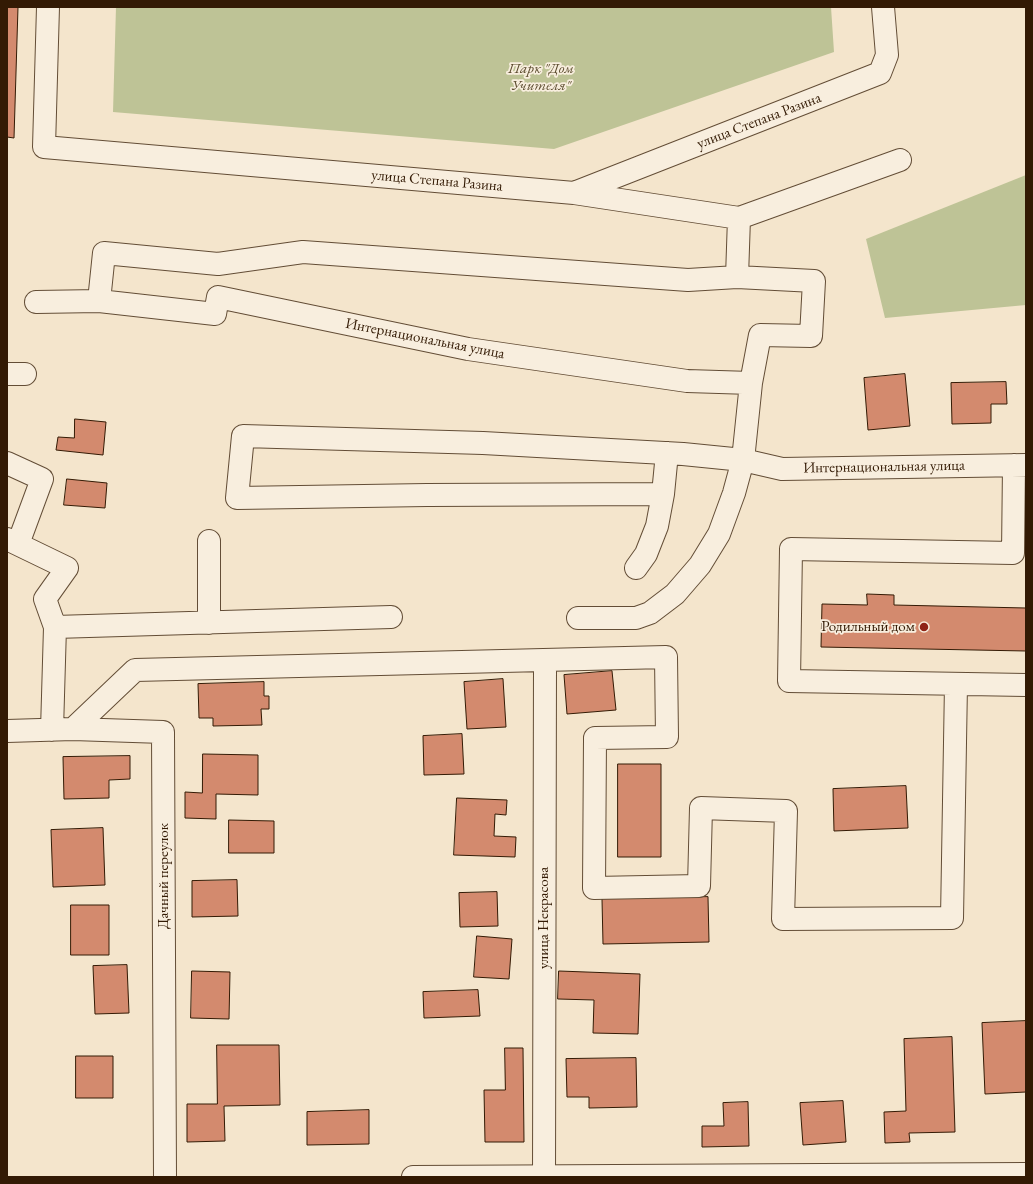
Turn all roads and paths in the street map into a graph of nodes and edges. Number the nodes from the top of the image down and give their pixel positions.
1 (48, 7) edge
2 (883, 7) edge
3 (900, 160) dead end
4 (574, 193) junction
5 (739, 218) junction
6 (737, 277) junction
7 (99, 301) junction
8 (36, 302) dead end
9 (751, 383) junction
10 (667, 453) junction
11 (743, 460) junction
12 (7, 463) edge
13 (1020, 465) edge
14 (663, 494) junction
15 (209, 540) dead end
16 (12, 542) edge
17 (636, 568) dead end
18 (391, 617) dead end
19 (578, 618) dead end
20 (209, 623) junction
21 (55, 627) junction
22 (545, 660) junction
23 (956, 684) junction
24 (1026, 685) edge
25 (62, 730) junction
26 (7, 731) edge
27 (1026, 1174) edge
28 (925, 1175) edge
29 (544, 1176) edge
30 (165, 1177) edge
31 (413, 1177) edge

1 - 4 street, улица Степана Разина
2 - 4 street, улица Степана Разина
3 - 5 street
4 - 5 street
5 - 6 street
6 - 7 street
6 - 9 street
7 - 8 street, Интернациональная улица
7 - 9 street, Интернациональная улица
9 - 11 street
10 - 11 street, Интернациональная улица
10 - 14 street
10 - 14 street, Интернациональная улица
11 - 13 street, Интернациональная улица
11 - 19 street
12 - 16 street
13 - 23 street
14 - 17 street
15 - 20 street
16 - 21 street
18 - 20 street
20 - 21 street
21 - 25 street
22 - 23 street
22 - 25 street
22 - 29 street, улица Некрасова
23 - 24 street
25 - 26 street, Дачный переулок
25 - 30 street, Дачный переулок
27 - 28 street
28 - 29 street
29 - 31 street

